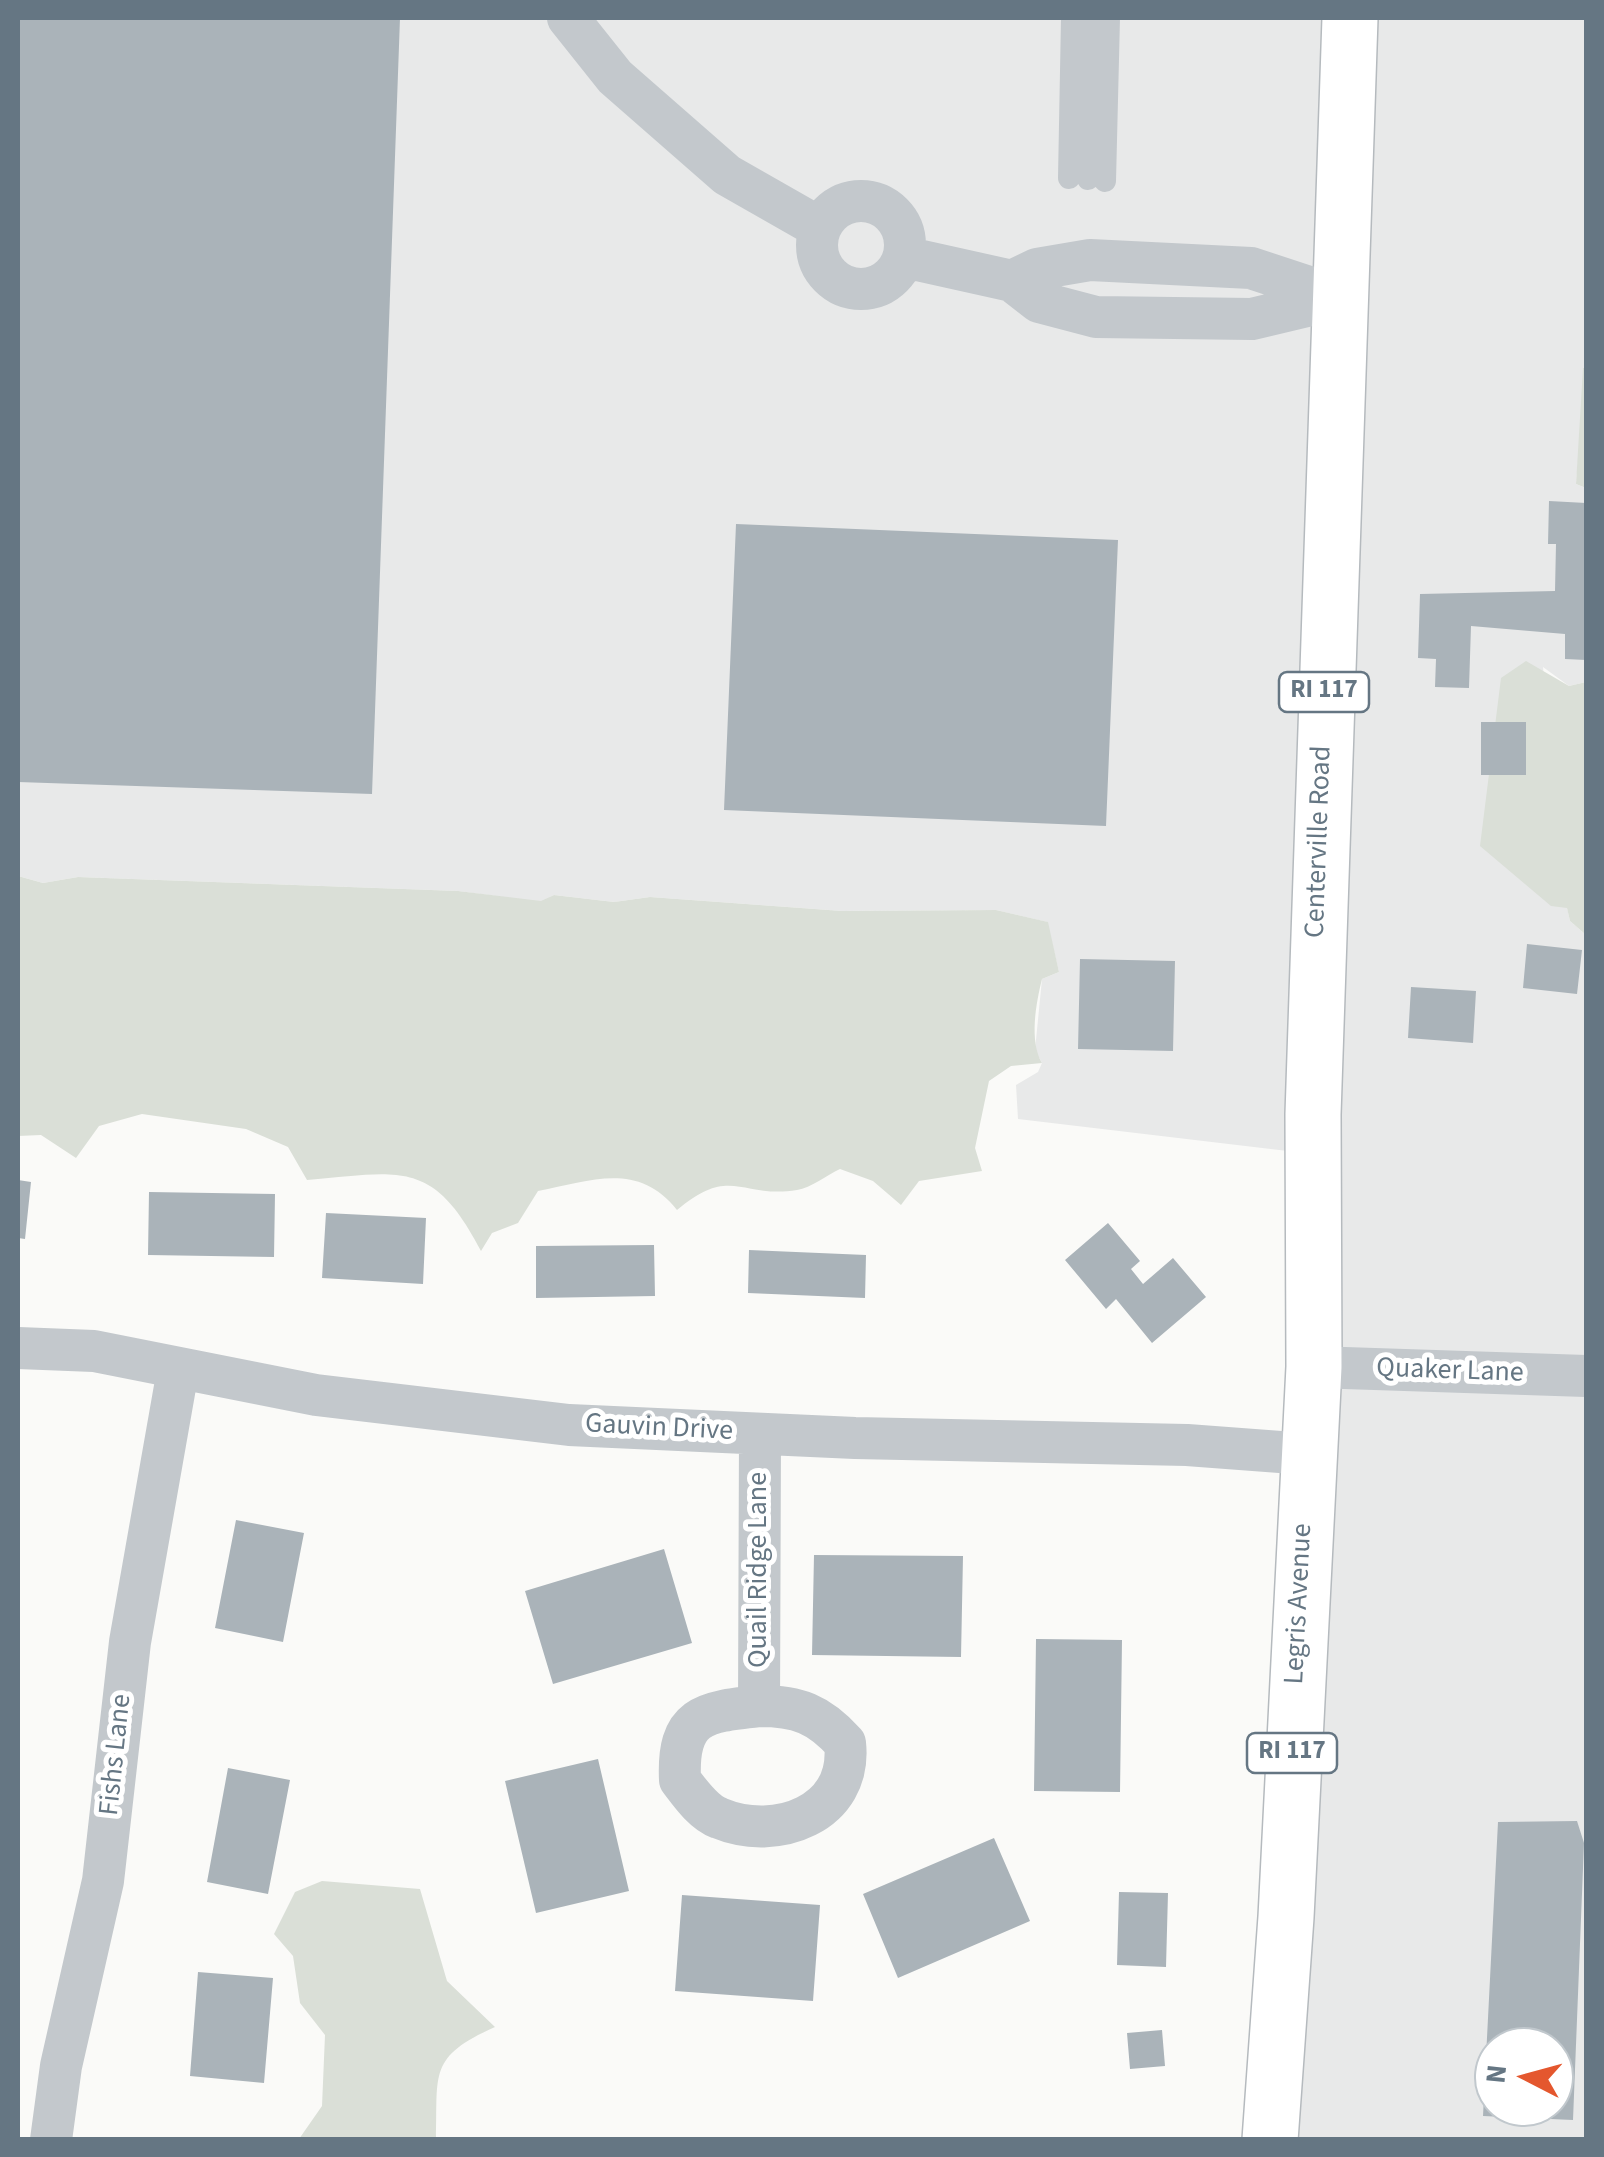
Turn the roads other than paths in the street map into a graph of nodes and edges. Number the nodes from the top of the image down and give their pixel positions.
1 (568, 18) edge
2 (1072, 18) edge
3 (1091, 18) edge
4 (1109, 18) edge
5 (1350, 18) edge
6 (1087, 179) junction
7 (820, 228) junction
8 (904, 257) junction
9 (1012, 281) junction
10 (1340, 298) junction
11 (18, 1348) edge
12 (1314, 1367) junction
13 (178, 1370) junction
14 (1586, 1376) edge
15 (760, 1434) junction
16 (1307, 1454) junction
17 (759, 1706) dead end
18 (51, 2140) edge
19 (1270, 2140) edge

1 - 7 street
2 - 6 lane
3 - 6 lane
4 - 6 lane
5 - 10 main road, Centerville Road / RI 117
7 - 8 street
7 - 8 street
8 - 9 street
9 - 10 street
9 - 10 street
10 - 12 main road, Centerville Road / RI 117
11 - 13 street, Gauvin Drive
12 - 14 street, Quaker Lane
12 - 16 main road, Legris Avenue / RI 117
13 - 15 street, Gauvin Drive
13 - 18 street, Fishs Lane
15 - 16 street, Gauvin Drive
15 - 17 street, Quail Ridge Lane
16 - 19 main road, Legris Avenue / RI 117

